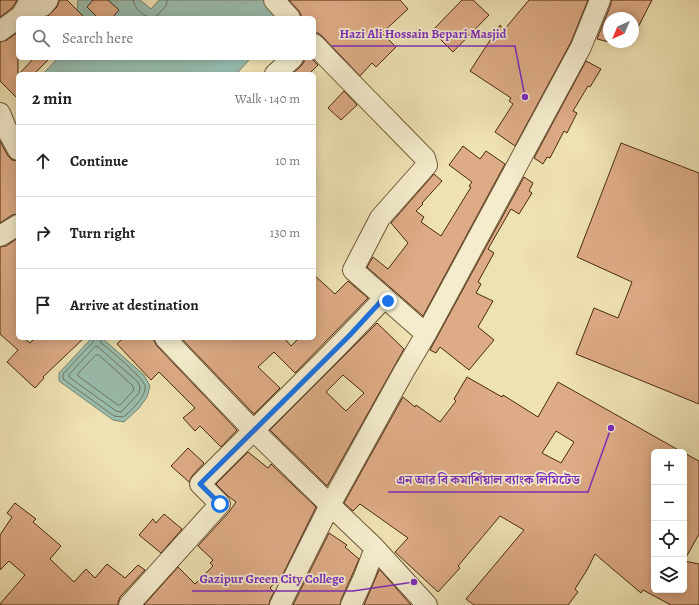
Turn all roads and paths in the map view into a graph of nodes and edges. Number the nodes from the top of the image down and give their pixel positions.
1 (48, 0) edge
2 (274, 0) edge
3 (600, 0) edge
4 (21, 16) edge
5 (288, 16) edge
6 (16, 20) edge
7 (0, 31) edge
8 (316, 46) edge
9 (291, 60) edge
10 (277, 72) edge
11 (0, 113) edge
12 (16, 146) edge
13 (384, 298) junction
14 (426, 334) junction
15 (167, 340) edge
16 (254, 430) junction
17 (330, 505) junction
18 (375, 548) junction
19 (131, 604) edge
20 (280, 605) edge
21 (351, 605) edge
22 (427, 605) edge

1 - 4 street
2 - 5 street
3 - 14 street
6 - 7 street
8 - 13 street
9 - 10 street
11 - 12 street
13 - 14 street
13 - 16 street
14 - 17 street
15 - 16 street
16 - 17 street
16 - 19 street
17 - 18 street
17 - 20 street
18 - 21 street
18 - 22 street

